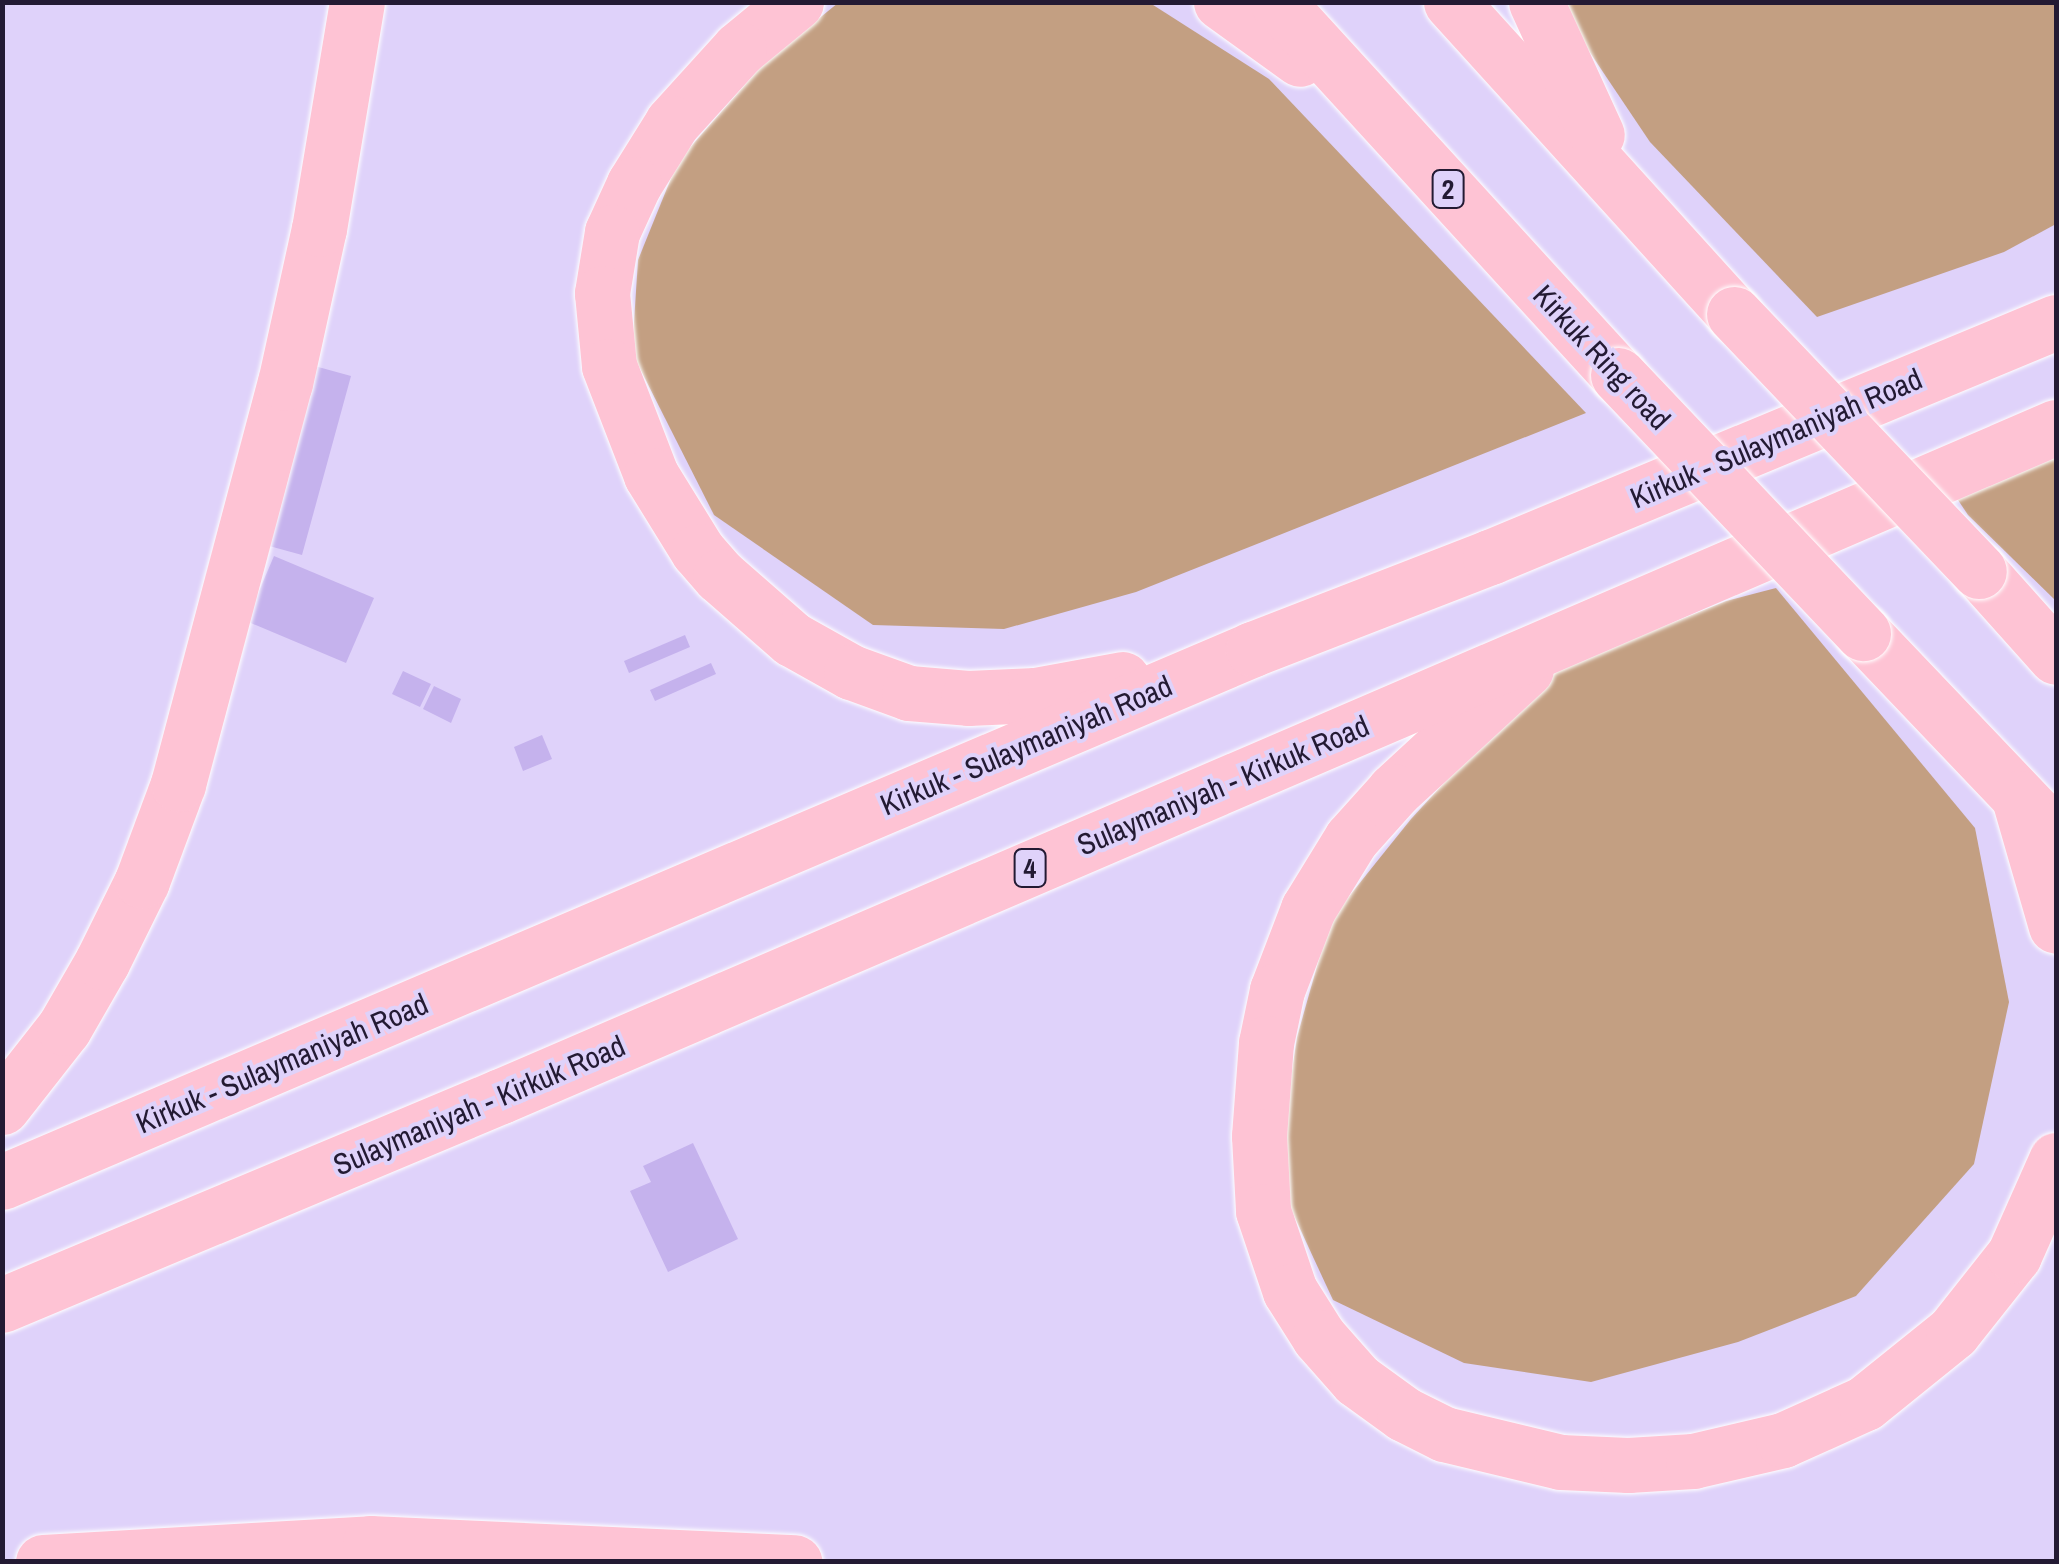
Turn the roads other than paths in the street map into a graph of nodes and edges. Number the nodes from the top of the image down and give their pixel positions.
1 (357, 2) edge
2 (796, 2) edge
3 (1221, 2) edge
4 (1277, 2) edge
5 (1452, 2) edge
6 (1536, 2) edge
7 (1393, 129) junction
8 (1634, 204) junction
9 (2056, 322) edge
10 (2056, 427) edge
11 (1558, 640) junction
12 (1252, 649) junction
13 (2056, 657) edge
14 (2018, 796) junction
15 (2056, 836) edge
16 (2056, 926) edge
17 (2, 1107) edge
18 (2056, 1160) edge
19 (2, 1182) edge
20 (2, 1306) edge
21 (42, 1562) edge
22 (795, 1562) edge

1 - 17 highway
2 - 12 highway
3 - 7 highway
4 - 7 highway, Kirkuk Ring road / 2
5 - 8 highway
6 - 8 highway
7 - 14 highway, Kirkuk Ring road / 2, bridge
8 - 13 highway, bridge
9 - 12 highway, Kirkuk - Sulaymaniyah Road
10 - 11 highway, Sulaymaniyah - Kirkuk Road / 4
11 - 18 highway
11 - 20 highway, Sulaymaniyah - Kirkuk Road / 4
12 - 19 highway, Kirkuk - Sulaymaniyah Road
14 - 15 highway, Kirkuk Ring road / 2
14 - 16 highway
21 - 22 highway

